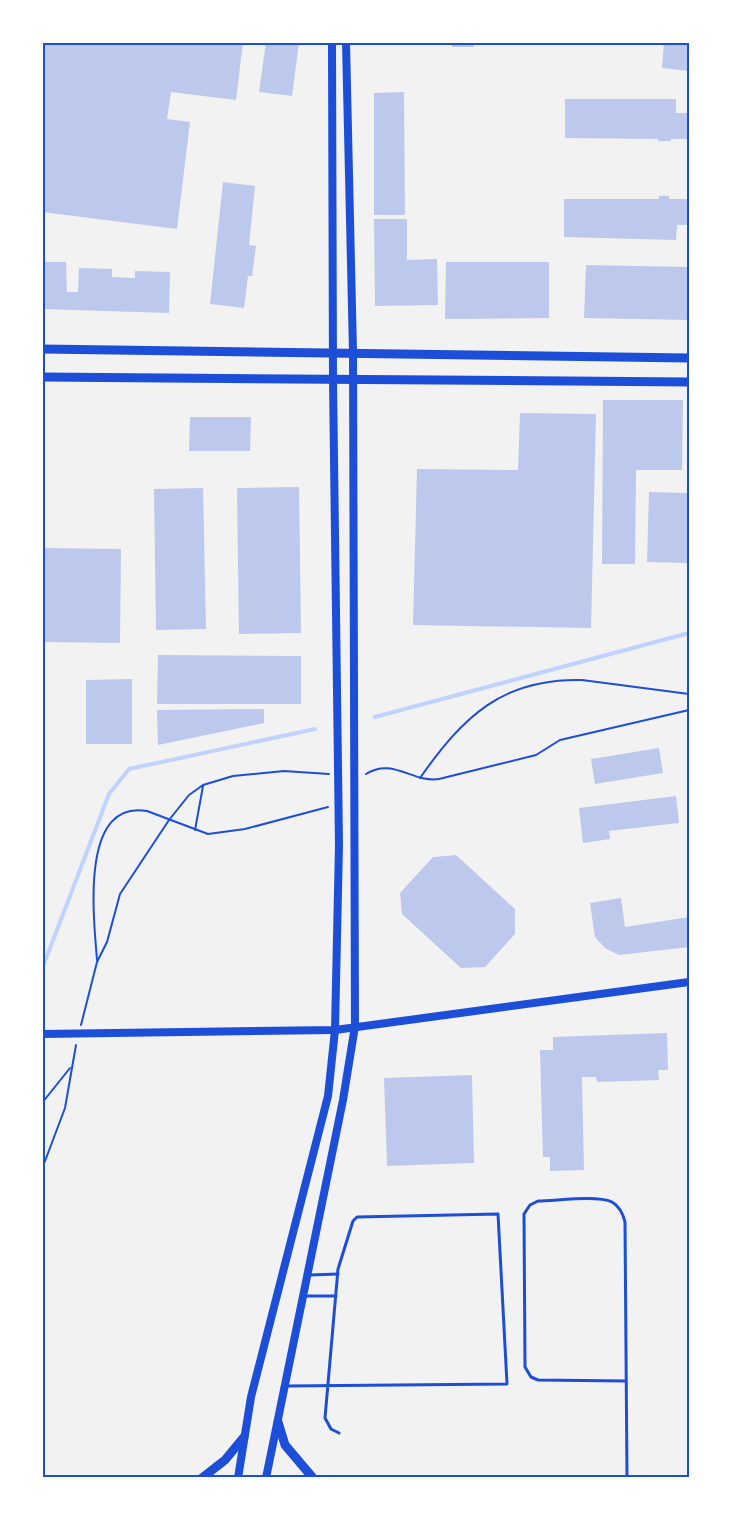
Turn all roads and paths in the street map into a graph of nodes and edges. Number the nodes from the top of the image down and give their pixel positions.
1 (332, 42) edge
2 (346, 42) edge
3 (42, 349) edge
4 (334, 352) junction
5 (353, 352) junction
6 (689, 358) edge
7 (42, 377) edge
8 (333, 380) junction
9 (351, 380) junction
10 (689, 382) edge
11 (689, 694) edge
12 (689, 710) edge
13 (338, 774) junction
14 (420, 778) junction
15 (354, 782) junction
16 (203, 785) junction
17 (338, 804) junction
18 (169, 820) junction
19 (195, 830) junction
20 (97, 962) junction
21 (689, 982) edge
22 (355, 1026) junction
23 (335, 1030) junction
24 (42, 1034) edge
25 (79, 1034) junction
26 (71, 1067) junction
27 (42, 1103) edge
28 (42, 1169) edge
29 (338, 1274) junction
30 (308, 1275) junction
31 (303, 1296) junction
32 (336, 1296) junction
33 (627, 1381) junction
34 (285, 1386) junction
35 (327, 1388) junction
36 (278, 1422) junction
37 (339, 1433) dead end
38 (244, 1437) junction
39 (202, 1478) edge
40 (238, 1478) edge
41 (266, 1478) edge
42 (313, 1478) edge
43 (627, 1478) edge

1 - 4 street
2 - 5 street
3 - 4 main road
4 - 5 main road
4 - 8 street
5 - 6 main road
5 - 9 street
7 - 8 main road
8 - 9 main road
8 - 13 street
9 - 10 main road
9 - 15 street
11 - 14 path
12 - 14 path
13 - 16 path
13 - 17 street
14 - 15 path
15 - 22 street
16 - 18 path
16 - 19 path
17 - 19 path
17 - 23 street
18 - 19 path
18 - 20 path
18 - 20 path
20 - 25 path
21 - 22 street
22 - 23 street
22 - 30 street
23 - 25 street
23 - 38 street
24 - 25 street
25 - 26 path
26 - 27 path
26 - 28 path
29 - 30 lane
29 - 32 lane
29 - 35 lane
30 - 31 street
31 - 32 lane
31 - 34 street
32 - 35 lane
33 - 33 lane
33 - 43 lane
34 - 35 lane
34 - 36 street
35 - 37 lane
36 - 41 street
36 - 42 main road
38 - 39 main road
38 - 40 street

